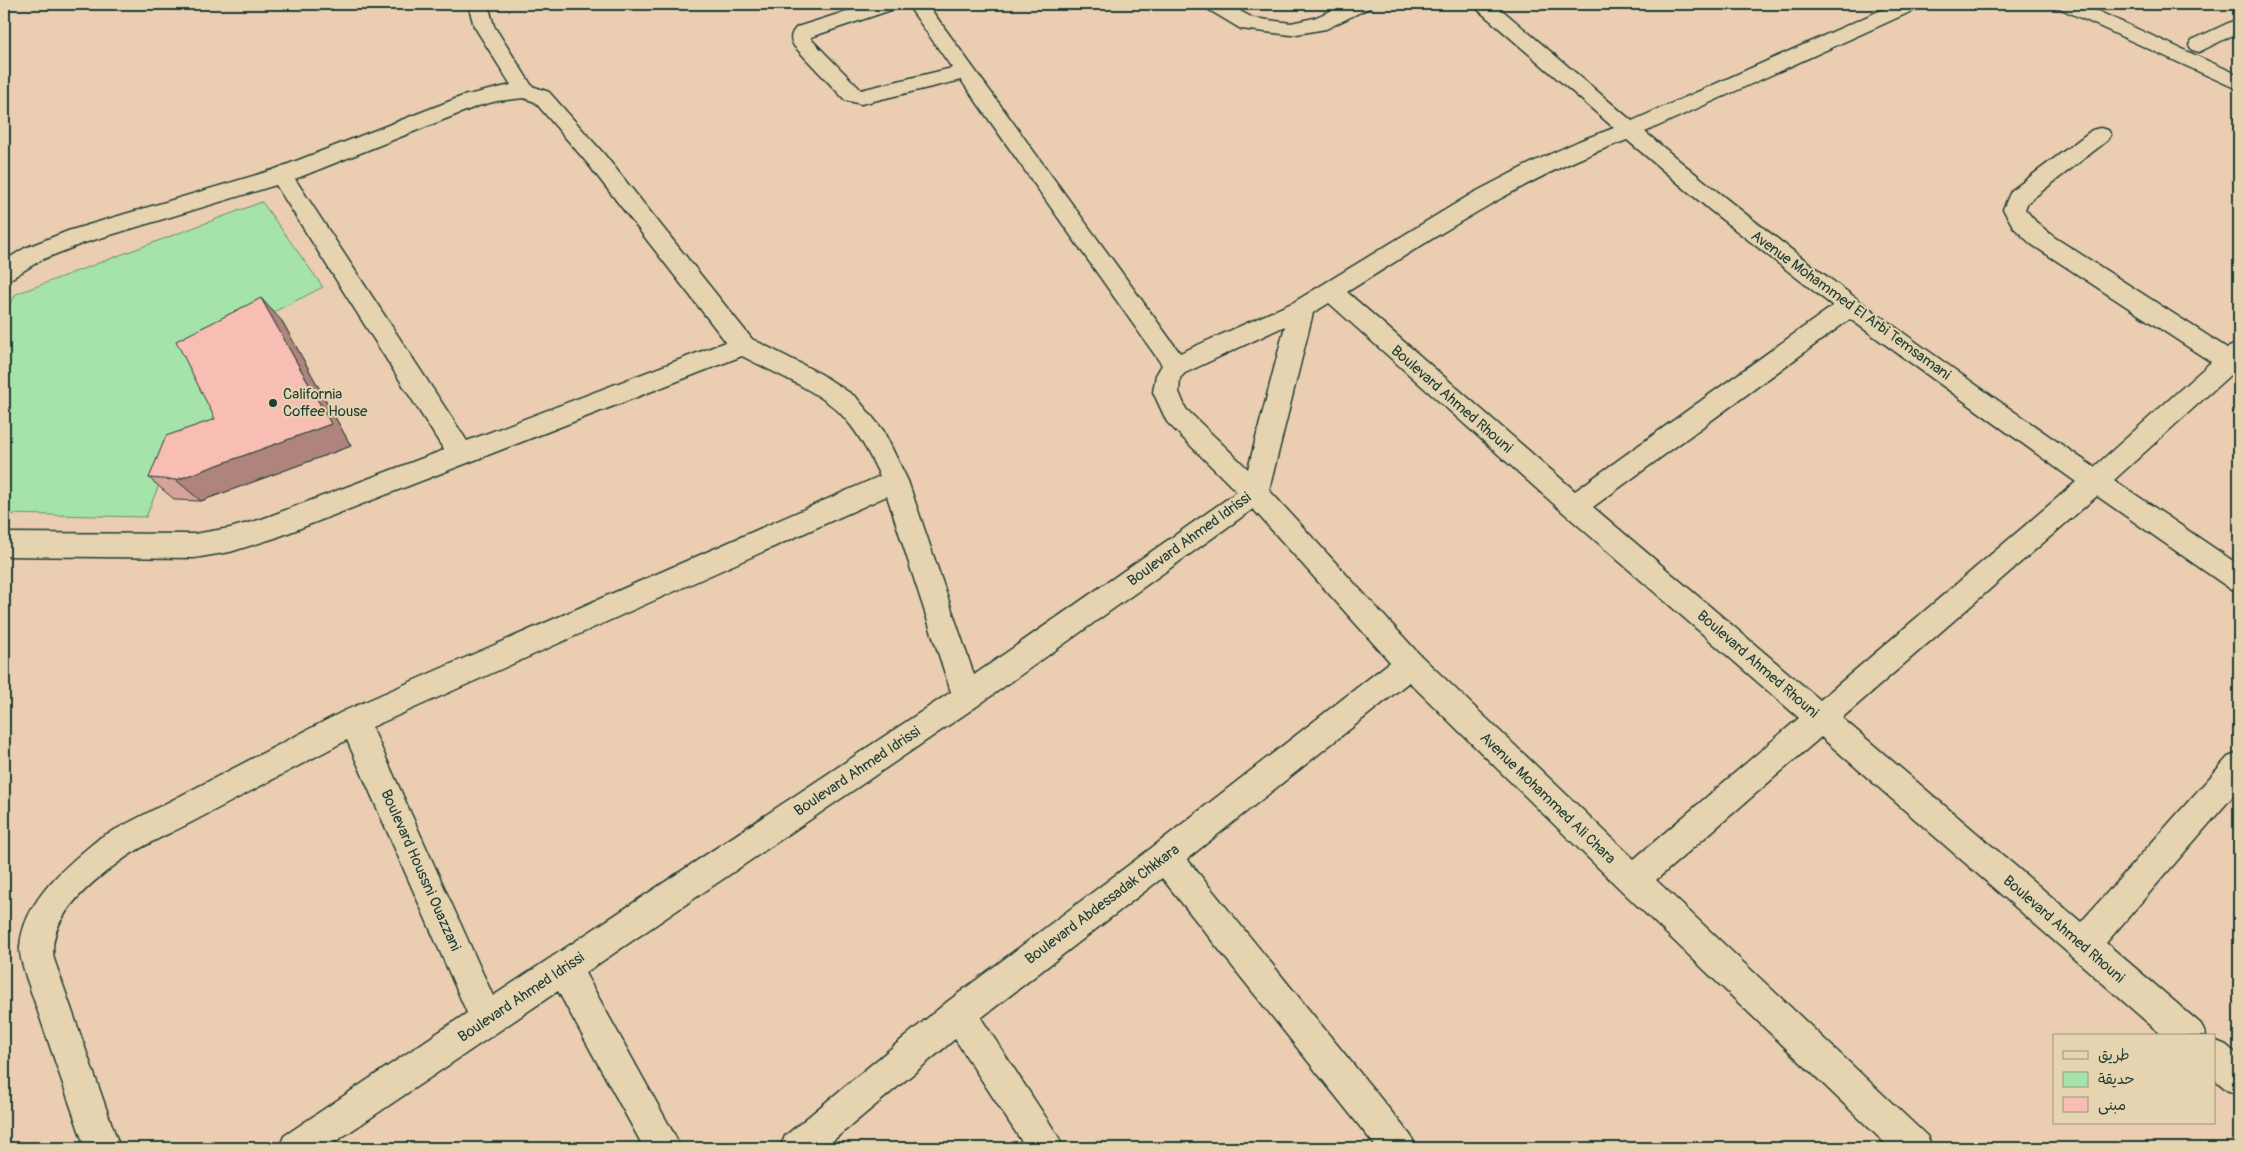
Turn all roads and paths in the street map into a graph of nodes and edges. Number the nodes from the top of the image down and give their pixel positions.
1 (478, 4) edge
2 (890, 4) edge
3 (917, 4) edge
4 (1213, 4) edge
5 (1362, 4) edge
6 (1483, 4) edge
7 (1912, 4) edge
8 (2066, 4) edge
9 (2110, 4) edge
10 (2239, 24) edge
11 (2199, 45) junction
12 (2239, 64) edge
13 (966, 72) junction
14 (2239, 83) edge
15 (525, 92) junction
16 (1631, 130) junction
17 (2100, 135) dead end
18 (281, 176) junction
19 (4, 272) edge
20 (1329, 290) junction
21 (1850, 306) junction
22 (1302, 308) junction
23 (743, 346) junction
24 (2236, 360) edge
25 (1176, 366) junction
26 (461, 454) junction
27 (895, 481) junction
28 (2095, 482) junction
29 (1255, 492) junction
30 (1574, 506) junction
31 (4, 545) edge
32 (2239, 580) edge
33 (1410, 664) junction
34 (967, 697) junction
35 (1821, 718) junction
36 (354, 721) junction
37 (2239, 768) edge
38 (1165, 857) junction
39 (1633, 880) junction
40 (2083, 945) junction
41 (564, 968) junction
42 (959, 1014) junction
43 (488, 1020) junction
44 (2187, 1034) edge
45 (2216, 1059) edge
46 (2239, 1078) edge
47 (102, 1148) edge
48 (296, 1148) edge
49 (663, 1148) edge
50 (797, 1148) edge
51 (1046, 1148) edge
52 (1399, 1148) edge
53 (1915, 1148) edge

1 - 15 street
2 - 13 street
3 - 13 street
4 - 5 street
6 - 16 street, Avenue Mohammed El Arbi Temsamani
7 - 16 street
8 - 14 street
9 - 11 street
10 - 11 street
11 - 12 street
13 - 25 street
15 - 18 street
15 - 23 street
16 - 20 street
16 - 21 street, Avenue Mohammed El Arbi Temsamani
17 - 24 street
18 - 19 street
18 - 26 street
20 - 22 street
20 - 30 street, Boulevard Ahmed Rhouni
21 - 28 street, Avenue Mohammed El Arbi Temsamani
21 - 30 street
22 - 25 street
22 - 29 street, Boulevard Ahmed Idrissi
23 - 26 street
23 - 27 street
24 - 28 street
25 - 29 street, Avenue Mohammed Ali Chara
26 - 31 street
27 - 34 street
27 - 36 street
28 - 32 street, Avenue Mohammed El Arbi Temsamani
28 - 35 street
29 - 33 street, Avenue Mohammed Ali Chara
29 - 34 street, Boulevard Ahmed Idrissi
30 - 35 street, Boulevard Ahmed Rhouni
33 - 38 street, Boulevard Abdessadak Chkkara
33 - 39 street, Avenue Mohammed Ali Chara
34 - 41 street, Boulevard Ahmed Idrissi
35 - 39 street
35 - 40 street, Boulevard Ahmed Rhouni
36 - 43 street, Boulevard Houssni Ouazzani
36 - 47 street
37 - 40 street
38 - 42 street, Boulevard Abdessadak Chkkara
38 - 52 street
39 - 53 street, Avenue Mohammed Ali Chara
40 - 44 street, Boulevard Ahmed Rhouni
41 - 43 street, Boulevard Ahmed Idrissi
41 - 49 street
42 - 50 street, Boulevard Abdessadak Chkkara
42 - 51 street
43 - 48 street, Boulevard Ahmed Idrissi
45 - 46 street

